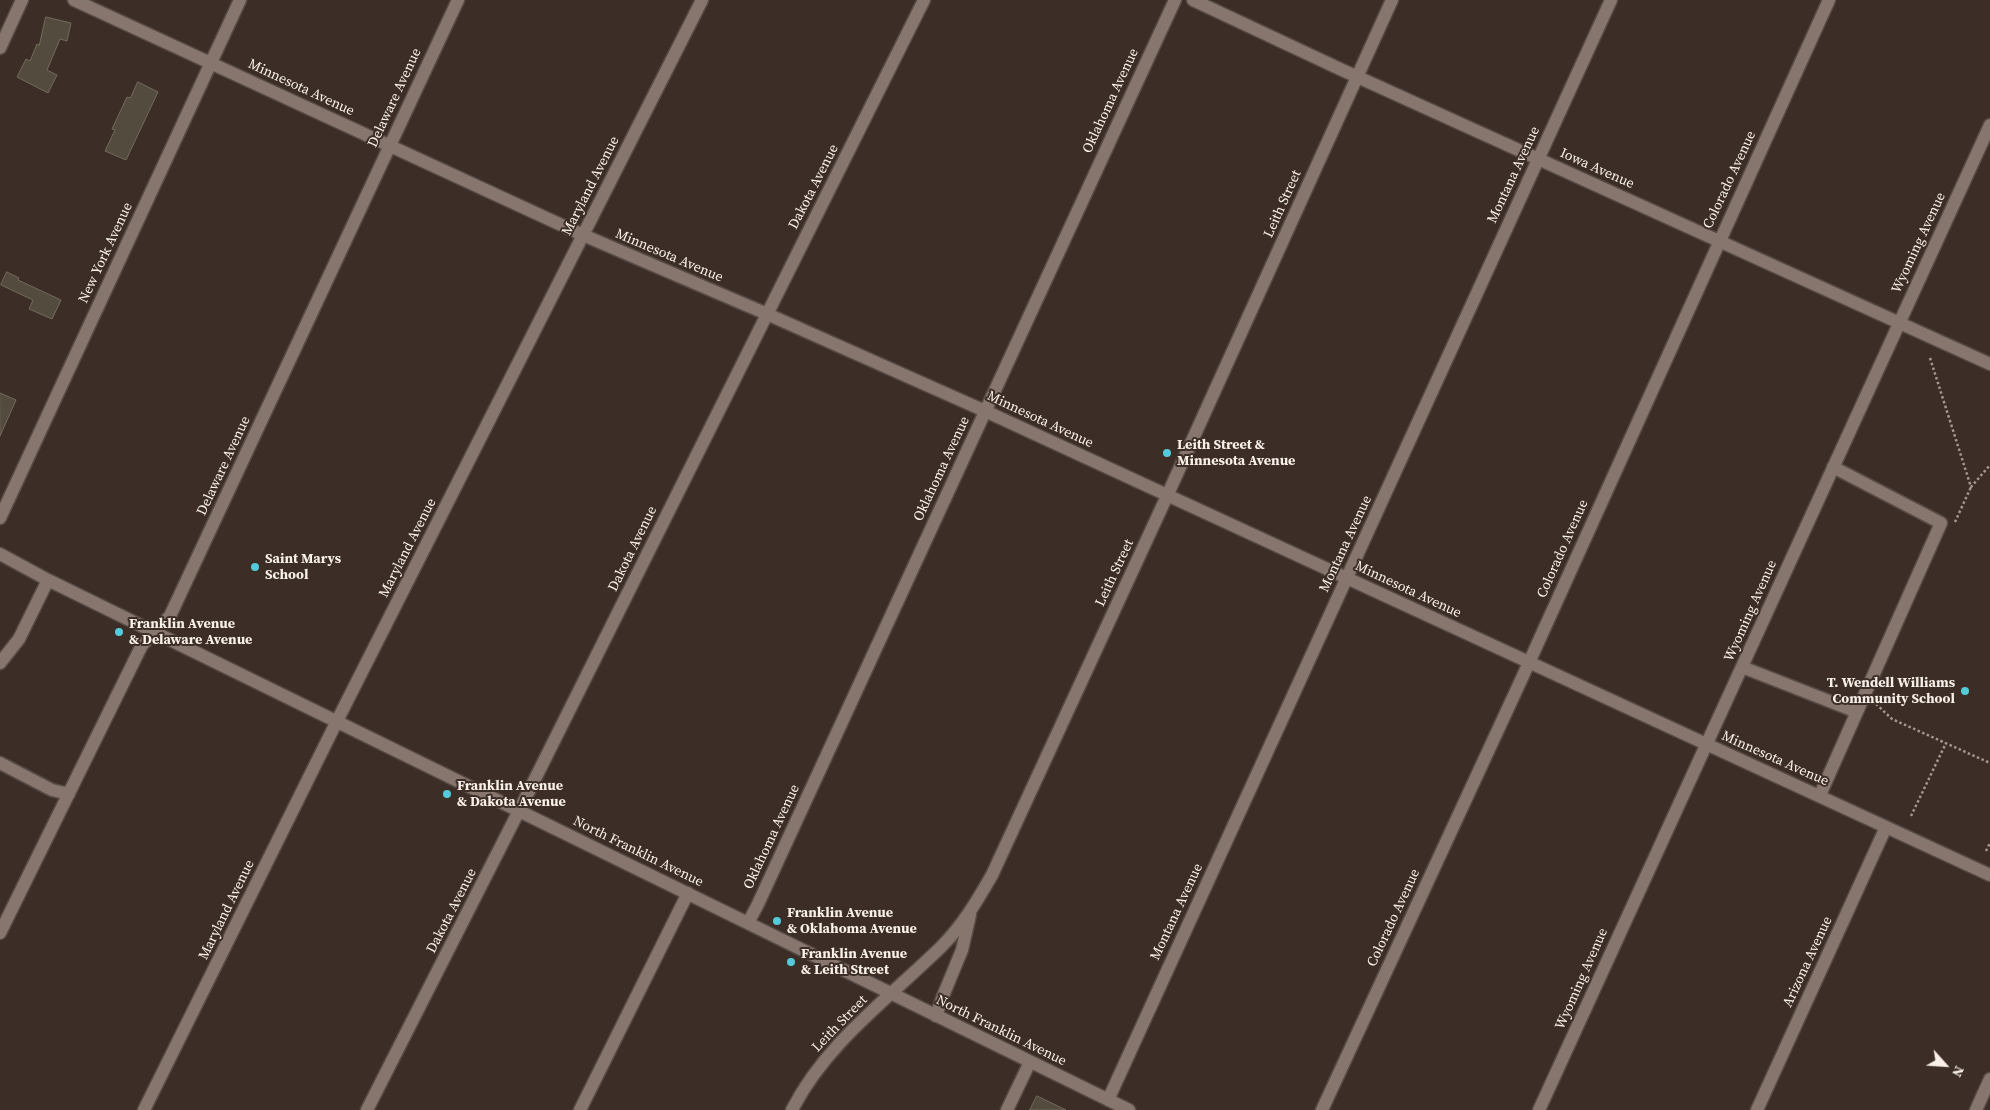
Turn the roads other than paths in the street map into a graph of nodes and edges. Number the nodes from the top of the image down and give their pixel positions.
1 (22, 0) edge
2 (74, 0) edge
3 (240, 0) edge
4 (458, 0) edge
5 (702, 0) edge
6 (924, 0) edge
7 (1175, 0) edge
8 (1193, 0) edge
9 (1392, 0) edge
10 (1611, 0) edge
11 (1829, 0) edge
12 (0, 48) edge
13 (211, 63) junction
14 (1357, 76) junction
15 (1990, 125) edge
16 (390, 145) junction
17 (1538, 159) junction
18 (583, 235) junction
19 (1719, 241) junction
20 (767, 314) junction
21 (1899, 323) junction
22 (1990, 364) edge
23 (985, 411) junction
24 (1833, 467) junction
25 (1167, 496) junction
26 (0, 518) edge
27 (0, 554) edge
28 (1347, 578) junction
29 (48, 580) junction
30 (156, 632) junction
31 (1529, 662) junction
32 (0, 663) edge
33 (1742, 666) junction
34 (1857, 712) junction
35 (337, 722) junction
36 (1706, 744) junction
37 (0, 763) edge
38 (69, 794) junction
39 (1820, 796) junction
40 (520, 810) junction
41 (1886, 827) junction
42 (1990, 875) edge
43 (688, 893) junction
44 (971, 912) junction
45 (748, 923) junction
46 (0, 933) edge
47 (891, 993) junction
48 (936, 1016) junction
49 (1030, 1062) junction
50 (1990, 1079) edge
51 (1108, 1100) junction
52 (144, 1110) edge
53 (366, 1110) edge
54 (580, 1110) edge
55 (792, 1110) edge
56 (1007, 1110) edge
57 (1129, 1110) edge
58 (1322, 1110) edge
59 (1539, 1110) edge
60 (1757, 1110) edge
61 (1976, 1110) edge

1 - 12 street
2 - 13 street, Minnesota Avenue
3 - 13 street, New York Avenue
4 - 16 street, Delaware Avenue
5 - 18 street, Maryland Avenue
6 - 20 street, Dakota Avenue
7 - 23 street, Oklahoma Avenue
8 - 14 street, Iowa Avenue
9 - 14 street, Leith Street
10 - 17 street, Montana Avenue
11 - 19 street, Colorado Avenue
13 - 16 street, Minnesota Avenue
13 - 26 street, New York Avenue
14 - 17 street, Iowa Avenue
14 - 25 street, Leith Street
15 - 21 street, Wyoming Avenue
16 - 18 street, Minnesota Avenue
16 - 30 street, Delaware Avenue
17 - 19 street, Iowa Avenue
17 - 28 street, Montana Avenue
18 - 20 street, Minnesota Avenue
18 - 35 street, Maryland Avenue
19 - 21 street, Iowa Avenue
19 - 31 street, Colorado Avenue
20 - 23 street, Minnesota Avenue
20 - 40 street, Dakota Avenue
21 - 22 street, Iowa Avenue
21 - 24 street, Wyoming Avenue
23 - 25 street, Minnesota Avenue
23 - 45 street, Oklahoma Avenue
24 - 33 street, Wyoming Avenue
24 - 34 street
25 - 28 street, Minnesota Avenue
25 - 44 street, Leith Street
27 - 29 street, North Franklin Avenue
28 - 31 street, Minnesota Avenue
28 - 51 street, Montana Avenue
29 - 30 street, North Franklin Avenue
29 - 32 street
30 - 35 street, North Franklin Avenue
30 - 38 street, Delaware Avenue
31 - 36 street, Minnesota Avenue
31 - 58 street, Colorado Avenue
33 - 34 street
33 - 36 street, Wyoming Avenue
34 - 39 street
35 - 40 street, North Franklin Avenue
35 - 52 street, Maryland Avenue
36 - 39 street, Minnesota Avenue
36 - 59 street, Wyoming Avenue
37 - 38 street
38 - 46 street, Delaware Avenue
39 - 41 street, Minnesota Avenue
40 - 43 street, North Franklin Avenue
40 - 53 street, Dakota Avenue
41 - 42 street, Minnesota Avenue
41 - 60 street, Arizona Avenue
43 - 45 street, North Franklin Avenue
43 - 54 street
44 - 47 street, Leith Street
44 - 48 street
45 - 47 street, North Franklin Avenue
47 - 48 street, North Franklin Avenue
47 - 55 street, Leith Street
48 - 49 street, North Franklin Avenue
49 - 51 street, North Franklin Avenue
49 - 56 street
50 - 61 street
51 - 57 street, North Franklin Avenue

